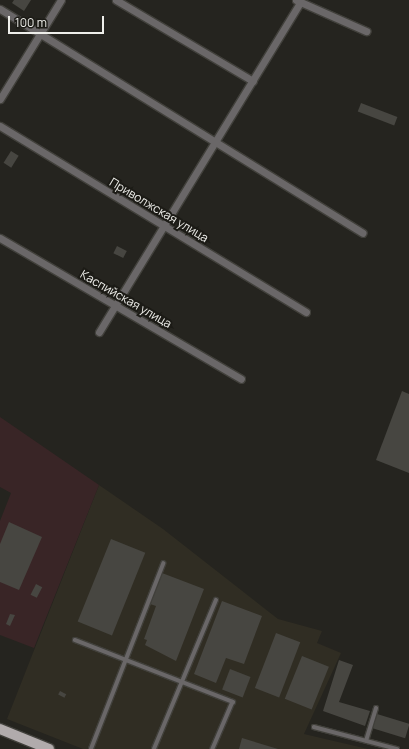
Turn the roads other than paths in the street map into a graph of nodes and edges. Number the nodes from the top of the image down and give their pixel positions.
1 (61, 0) edge
2 (116, 0) edge
3 (298, 1) edge
4 (0, 9) edge
5 (366, 31) dead end
6 (40, 34) junction
7 (253, 81) junction
8 (0, 98) edge
9 (0, 126) edge
10 (215, 142) junction
11 (164, 226) junction
12 (362, 233) dead end
13 (0, 238) edge
14 (115, 305) junction
15 (306, 312) dead end
16 (99, 332) dead end
17 (241, 379) dead end
18 (163, 564) dead end
19 (216, 600) dead end
20 (75, 640) dead end
21 (127, 661) junction
22 (182, 682) junction
23 (376, 708) dead end
24 (314, 727) dead end
25 (0, 729) edge
26 (366, 741) junction
27 (49, 749) edge
28 (91, 749) edge
29 (154, 749) edge
30 (214, 749) edge
31 (397, 749) edge

1 - 6 street
2 - 7 street
3 - 5 street
3 - 7 street
4 - 6 street
6 - 8 street
6 - 10 street
7 - 10 street
9 - 11 street, Приволжская улица
10 - 11 street
10 - 12 street
11 - 14 street
11 - 15 street, Приволжская улица
13 - 14 street, Каспийская улица
14 - 16 street
14 - 17 street, Каспийская улица
18 - 21 lane
19 - 22 lane
20 - 21 lane
21 - 22 lane
21 - 28 lane
22 - 29 lane
22 - 30 lane
23 - 26 lane
24 - 26 lane
25 - 27 main road
26 - 31 lane

